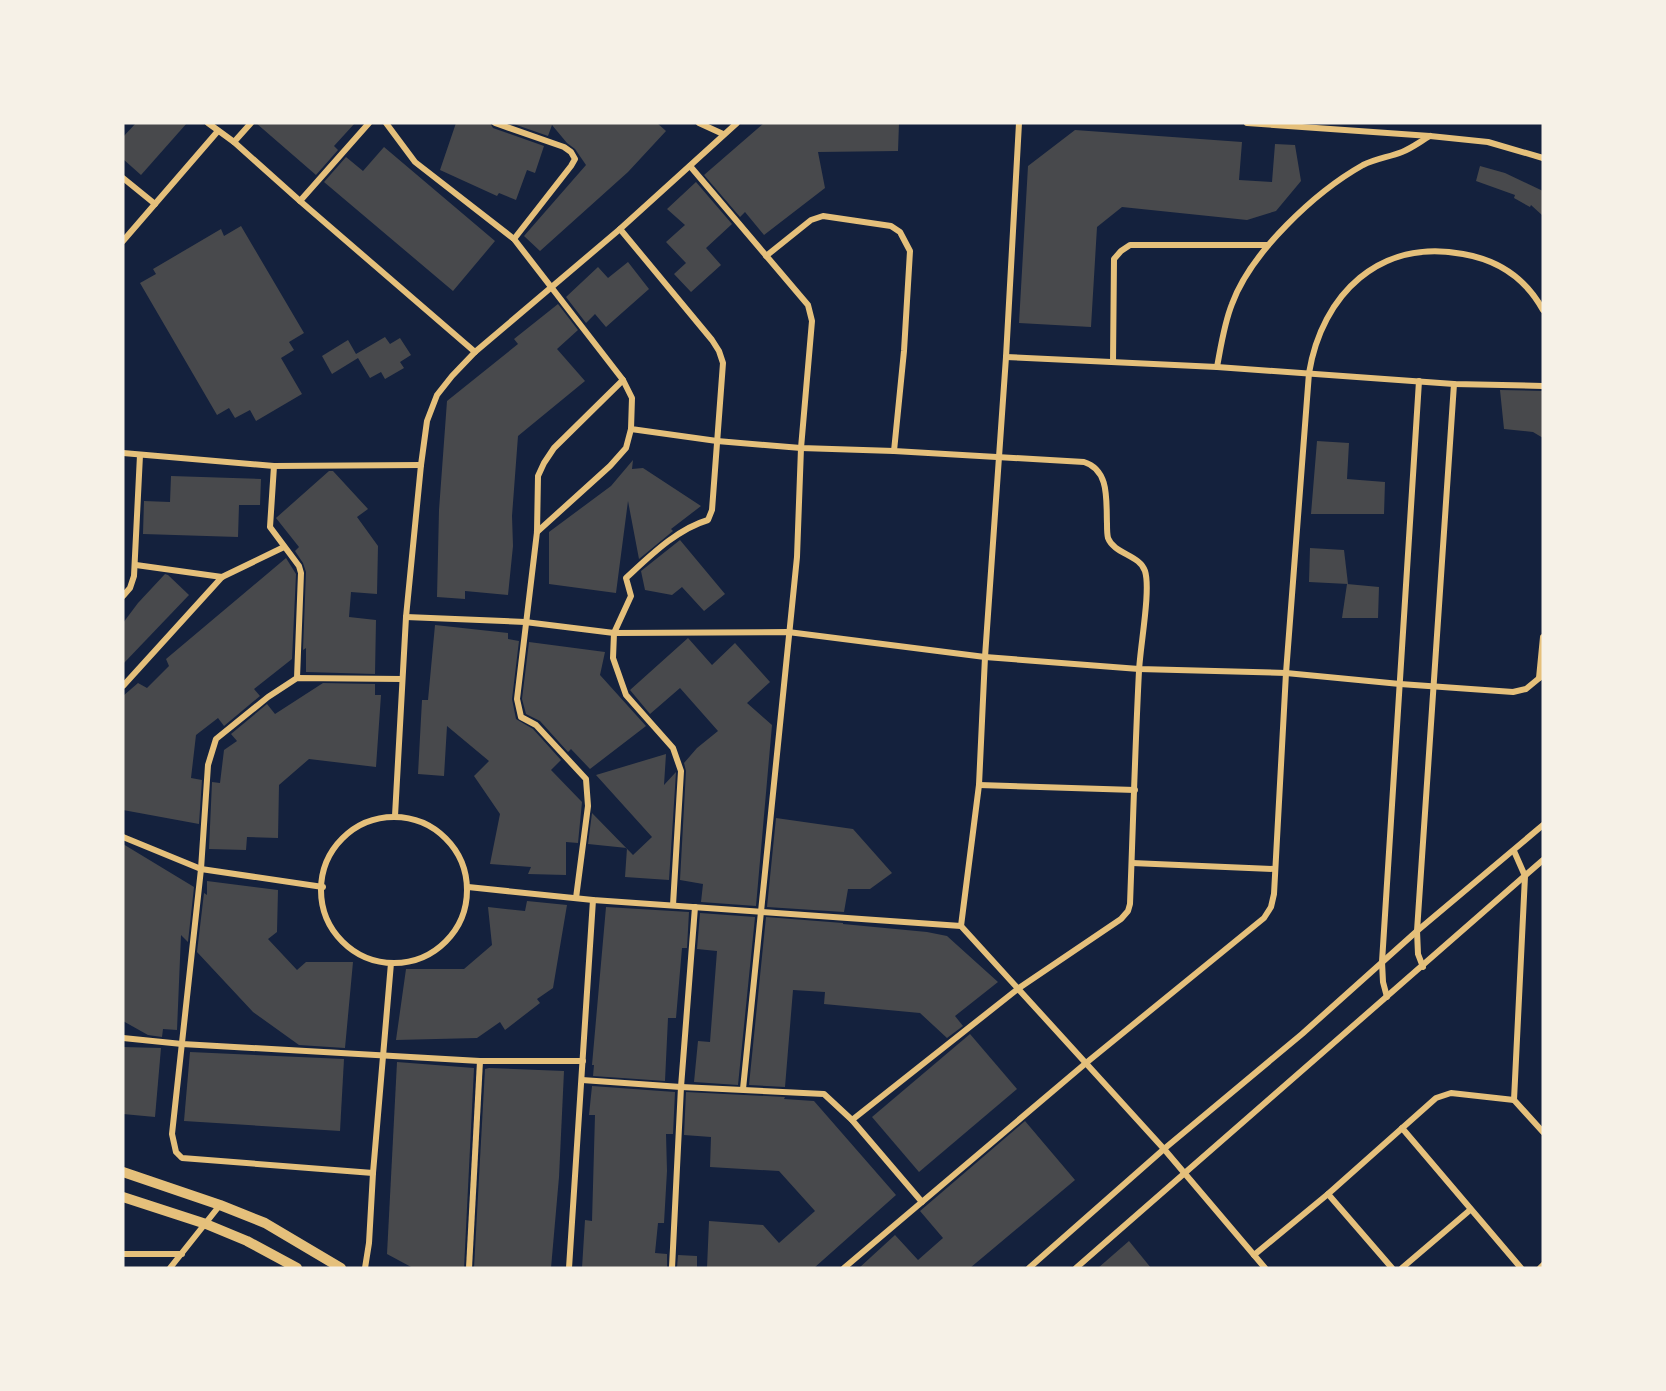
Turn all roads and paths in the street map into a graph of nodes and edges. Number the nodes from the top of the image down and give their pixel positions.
1 (208, 123) edge
2 (251, 123) edge
3 (369, 123) edge
4 (386, 123) edge
5 (495, 123) edge
6 (699, 123) edge
7 (737, 123) edge
8 (1019, 123) edge
9 (1247, 123) edge
10 (218, 131) junction
11 (723, 134) junction
12 (1430, 136) junction
13 (234, 142) junction
14 (1543, 158) edge
15 (690, 166) junction
16 (123, 178) edge
17 (300, 201) junction
18 (155, 204) junction
19 (620, 229) junction
20 (514, 239) junction
21 (123, 242) edge
22 (1268, 245) junction
23 (766, 256) junction
24 (551, 290) junction
25 (1543, 310) edge
26 (475, 352) junction
27 (1006, 357) junction
28 (1113, 362) junction
29 (1217, 367) junction
30 (1309, 373) junction
31 (623, 380) junction
32 (1419, 381) junction
33 (1454, 384) junction
34 (1543, 386) edge
35 (631, 429) junction
36 (717, 441) junction
37 (801, 448) junction
38 (894, 451) junction
39 (123, 453) edge
40 (140, 455) junction
41 (1000, 457) junction
42 (420, 465) junction
43 (274, 466) junction
44 (537, 532) junction
45 (284, 547) junction
46 (136, 565) junction
47 (222, 577) junction
48 (123, 596) edge
49 (406, 617) junction
50 (525, 622) junction
51 (788, 632) junction
52 (614, 633) junction
53 (1543, 637) edge
54 (985, 657) junction
55 (1139, 669) junction
56 (1286, 673) junction
57 (1541, 676) edge
58 (297, 678) junction
59 (402, 679) junction
60 (1400, 684) junction
61 (123, 686) edge
62 (1433, 686) junction
63 (979, 785) junction
64 (1135, 790) junction
65 (395, 816) junction
66 (1543, 825) edge
67 (123, 837) edge
68 (1514, 851) junction
69 (1543, 860) edge
70 (1132, 863) junction
71 (201, 869) junction
72 (1275, 869) junction
73 (1525, 876) junction
74 (323, 887) junction
75 (468, 888) junction
76 (576, 898) junction
77 (593, 900) junction
78 (673, 904) junction
79 (695, 907) junction
80 (762, 912) junction
81 (961, 926) junction
82 (1417, 931) junction
83 (1382, 962) junction
84 (391, 963) junction
85 (1422, 967) junction
86 (1019, 988) junction
87 (1387, 997) junction
88 (123, 1038) edge
89 (182, 1044) junction
90 (383, 1054) junction
91 (480, 1061) junction
92 (583, 1061) junction
93 (1086, 1063) junction
94 (582, 1080) junction
95 (681, 1087) junction
96 (743, 1089) junction
97 (1515, 1100) junction
98 (852, 1120) junction
99 (1402, 1128) junction
100 (1543, 1131) edge
101 (1164, 1149) junction
102 (123, 1172) edge
103 (373, 1173) junction
104 (1185, 1174) junction
105 (1328, 1194) junction
106 (123, 1197) edge
107 (922, 1202) junction
108 (220, 1205) junction
109 (1470, 1210) junction
110 (206, 1224) junction
111 (123, 1254) edge
112 (183, 1254) junction
113 (1254, 1255) junction
114 (1543, 1265) edge
115 (170, 1268) edge
116 (297, 1268) edge
117 (341, 1268) edge
118 (365, 1268) edge
119 (469, 1268) edge
120 (569, 1268) edge
121 (672, 1268) edge
122 (843, 1268) edge
123 (1029, 1268) edge
124 (1076, 1268) edge
125 (1265, 1268) edge
126 (1392, 1268) edge
127 (1402, 1268) edge
128 (1521, 1268) edge
129 (1540, 1268) edge

1 - 10 street
2 - 13 street
3 - 17 street
4 - 20 street
5 - 20 street
6 - 11 street
7 - 11 street
8 - 27 street
9 - 12 street
10 - 13 street
10 - 18 street
11 - 15 street
12 - 14 street
12 - 22 street
13 - 17 street
15 - 19 street
15 - 23 street
16 - 18 street
17 - 26 street
18 - 21 street
19 - 24 street
19 - 36 street
20 - 24 street
22 - 28 street
22 - 29 street
23 - 37 street
23 - 38 street
24 - 26 street
24 - 31 street
25 - 30 street
26 - 42 street
27 - 28 street
27 - 41 street
28 - 29 street
29 - 30 street
30 - 32 street
30 - 56 street
31 - 35 street
31 - 44 street
32 - 33 street
32 - 60 street
33 - 34 street
33 - 62 street
35 - 36 street
35 - 44 street
36 - 37 street
36 - 52 street
37 - 38 street
37 - 51 street
38 - 41 street
39 - 40 street
40 - 43 street
40 - 46 street
41 - 54 street
41 - 55 street
42 - 43 street
42 - 49 street
43 - 45 street
44 - 50 street
45 - 47 street
45 - 58 street
46 - 47 street
46 - 48 street
47 - 61 street
49 - 50 street
49 - 59 street
50 - 52 street
50 - 76 street
51 - 52 street
51 - 54 street
51 - 80 street
52 - 78 street
53 - 57 street
54 - 55 street
54 - 63 street
55 - 56 street
55 - 64 street
56 - 60 street
56 - 72 street
57 - 62 street
58 - 59 street
58 - 71 street
59 - 65 street
60 - 62 street
60 - 83 street
62 - 82 street
63 - 64 street
63 - 81 street
64 - 70 street
65 - 74 street
65 - 75 street
66 - 68 street
67 - 71 street
68 - 73 street
68 - 82 street
69 - 73 street
70 - 72 street
70 - 86 street
71 - 74 street
71 - 89 street
72 - 93 street
73 - 85 street
73 - 97 street
74 - 84 street
75 - 76 street
75 - 84 street
76 - 77 street
77 - 78 street
77 - 92 street
78 - 79 street
79 - 80 street
79 - 95 street
80 - 81 street
80 - 96 street
81 - 86 street
82 - 83 street
82 - 85 street
83 - 87 street
83 - 101 street
84 - 90 street
85 - 87 street
86 - 93 street
86 - 98 street
87 - 104 street
88 - 89 street
89 - 90 street
89 - 103 street
90 - 91 street
90 - 103 street
91 - 92 street
91 - 119 street
92 - 94 street
93 - 101 street
93 - 107 street
94 - 95 street
94 - 120 street
95 - 96 street
95 - 121 street
96 - 98 street
97 - 99 street
97 - 100 street
98 - 107 street
99 - 105 street
99 - 109 street
101 - 104 street
101 - 123 street
102 - 108 street
103 - 118 street
104 - 113 street
104 - 124 street
105 - 113 street
105 - 126 street
106 - 110 street
107 - 122 street
108 - 110 street
108 - 117 street
109 - 127 street
109 - 128 street
110 - 112 street
110 - 116 street
111 - 112 street
112 - 115 street
113 - 125 street
114 - 129 street

